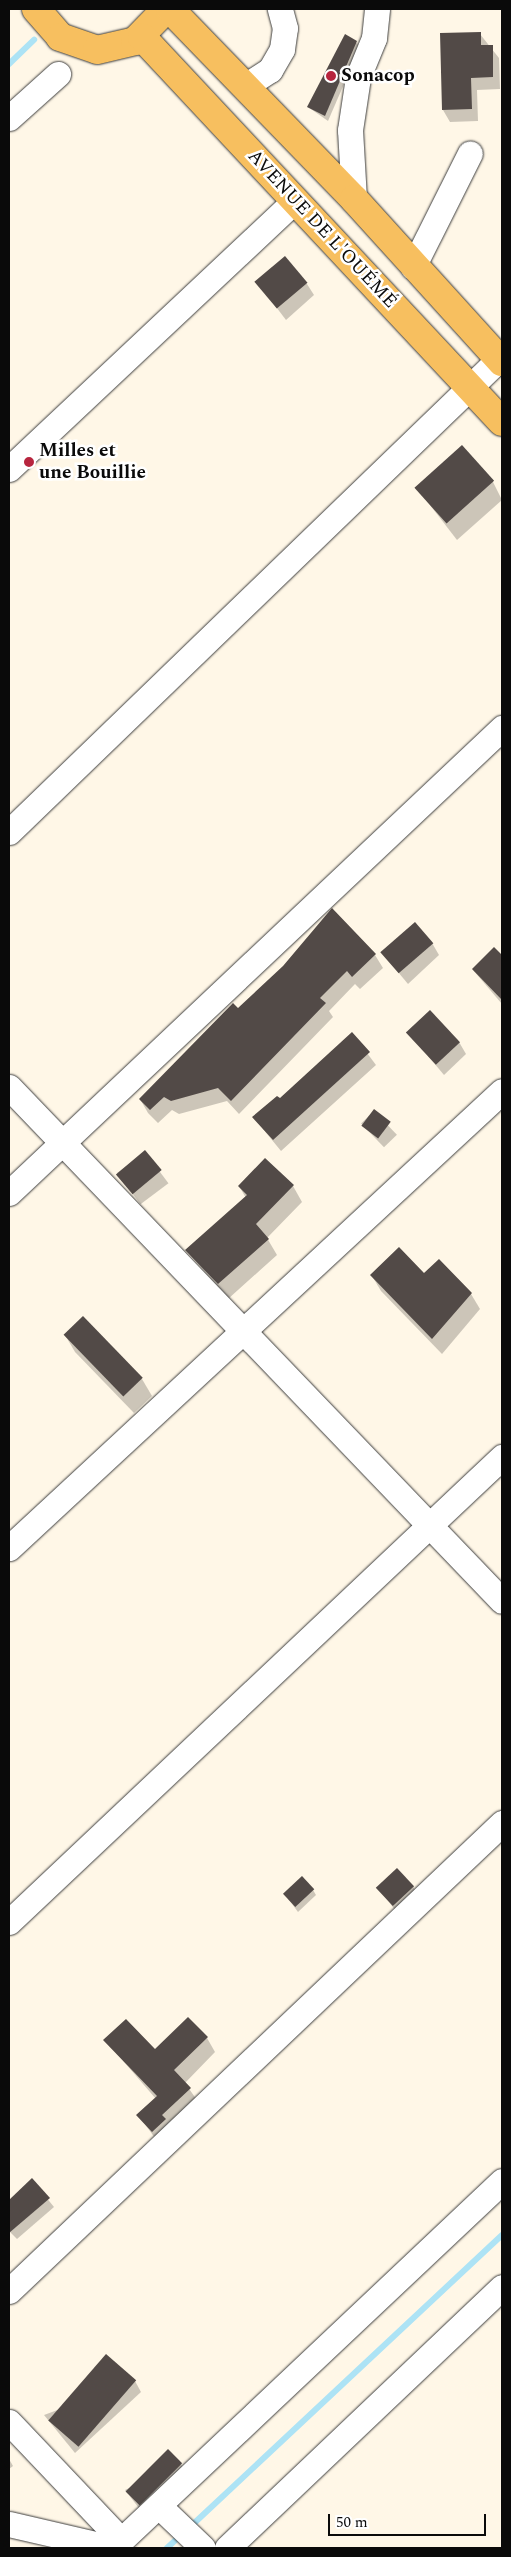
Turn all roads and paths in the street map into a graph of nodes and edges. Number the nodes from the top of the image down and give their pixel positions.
1 (36, 9) edge
2 (166, 9) edge
3 (170, 9) edge
4 (280, 9) edge
5 (377, 9) edge
6 (142, 37) junction
7 (58, 74) dead end
8 (245, 86) junction
9 (9, 118) edge
10 (470, 153) dead end
11 (354, 198) junction
12 (295, 200) junction
13 (413, 267) junction
14 (501, 359) edge
15 (470, 388) junction
16 (502, 422) edge
17 (9, 469) edge
18 (502, 728) edge
19 (9, 832) edge
20 (9, 1087) edge
21 (502, 1091) edge
22 (62, 1142) junction
23 (9, 1193) edge
24 (242, 1330) junction
25 (502, 1457) edge
26 (430, 1526) junction
27 (9, 1548) edge
28 (502, 1602) edge
29 (502, 1823) edge
30 (9, 1922) edge
31 (502, 2181) edge
32 (502, 2287) edge
33 (9, 2290) edge
34 (9, 2422) edge
35 (165, 2512) junction
36 (9, 2524) edge
37 (116, 2544) edge
38 (203, 2548) edge
39 (227, 2548) edge

1 - 6 main road
2 - 6 main road
3 - 8 main road
4 - 8 street
5 - 11 street
6 - 12 main road, AVENUE DE L'OUÉMÉ
7 - 9 street
8 - 11 main road
10 - 13 street
11 - 13 main road
12 - 15 main road, AVENUE DE L'OUÉMÉ
12 - 17 street
13 - 14 main road
14 - 15 street
15 - 16 main road, AVENUE DE L'OUÉMÉ
15 - 19 street
18 - 22 street
20 - 22 street
21 - 24 street
22 - 23 street
22 - 24 street
24 - 26 street
24 - 27 street
25 - 26 street
26 - 28 street
26 - 30 street
29 - 33 street
31 - 35 street
32 - 39 street
34 - 37 street
35 - 37 street
35 - 38 street
36 - 37 street

